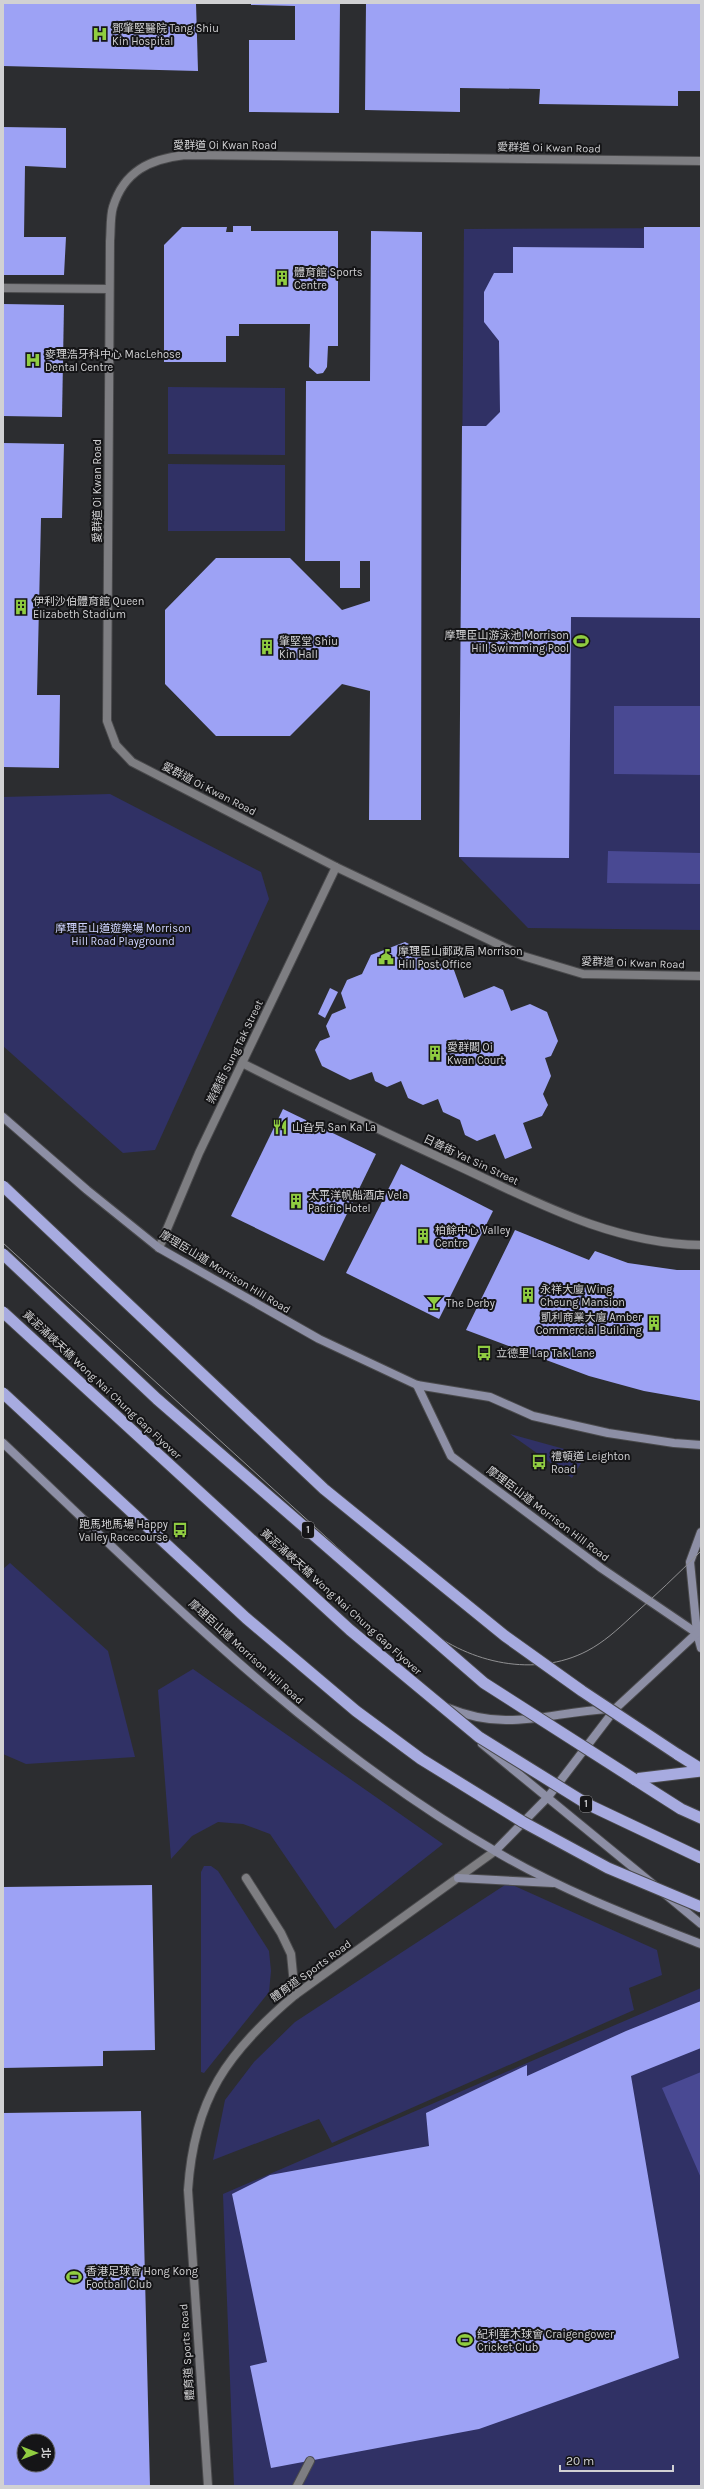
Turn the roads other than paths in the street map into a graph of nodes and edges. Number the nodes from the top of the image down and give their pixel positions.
1 (701, 161) edge
2 (3, 288) edge
3 (109, 289) junction
4 (336, 868) junction
5 (701, 976) edge
6 (242, 1063) junction
7 (3, 1117) edge
8 (3, 1186) edge
9 (701, 1245) edge
10 (159, 1248) junction
11 (3, 1254) edge
12 (3, 1312) edge
13 (3, 1316) edge
14 (418, 1385) junction
15 (3, 1392) edge
16 (3, 1443) edge
17 (701, 1445) edge
18 (701, 1532) edge
19 (700, 1633) edge
20 (701, 1648) edge
21 (427, 1699) junction
22 (616, 1708) junction
23 (701, 1770) edge
24 (634, 1780) junction
25 (548, 1797) junction
26 (701, 1818) edge
27 (495, 1851) junction
28 (701, 1858) edge
29 (246, 1878) dead end
30 (458, 1878) junction
31 (558, 1883) junction
32 (701, 1906) edge
33 (701, 1924) edge
34 (701, 1944) edge
35 (295, 1995) junction
36 (310, 2461) dead end
37 (208, 2486) edge
38 (297, 2486) edge

1 - 3 street, 愛群道 Oi Kwan Road
2 - 3 street
3 - 4 street, 愛群道 Oi Kwan Road
4 - 5 street, 愛群道 Oi Kwan Road
4 - 6 street, 崇德街 Sung Tak Street
6 - 9 street, 日善街 Yat Sin Street
6 - 10 street, 崇德街 Sung Tak Street
7 - 10 main road, 摩理臣山道 Morrison Hill Road
8 - 23 highway, bridge
10 - 14 main road, 摩理臣山道 Morrison Hill Road
11 - 24 highway, 1, bridge
12 - 28 highway, 黃泥涌峽天橋 Wong Nai Chung Gap Flyover / 1, bridge
13 - 21 main road
14 - 17 main road, 摩理臣山道 Morrison Hill Road
14 - 19 main road, 摩理臣山道 Morrison Hill Road
15 - 32 highway, bridge
16 - 27 main road, 摩理臣山道 Morrison Hill Road
18 - 19 main road
19 - 20 main road
19 - 22 main road
21 - 22 main road
21 - 25 main road
22 - 25 main road
23 - 24 highway
24 - 26 highway, 1
25 - 27 main road
25 - 33 main road
27 - 30 street, 體育道 Sports Road
27 - 31 main road, 摩理臣山道 Morrison Hill Road
29 - 35 street
30 - 31 main road, 摩理臣山道 Morrison Hill Road
30 - 35 street, 體育道 Sports Road
31 - 34 main road, 摩理臣山道 Morrison Hill Road
35 - 37 street, 體育道 Sports Road
36 - 38 street

